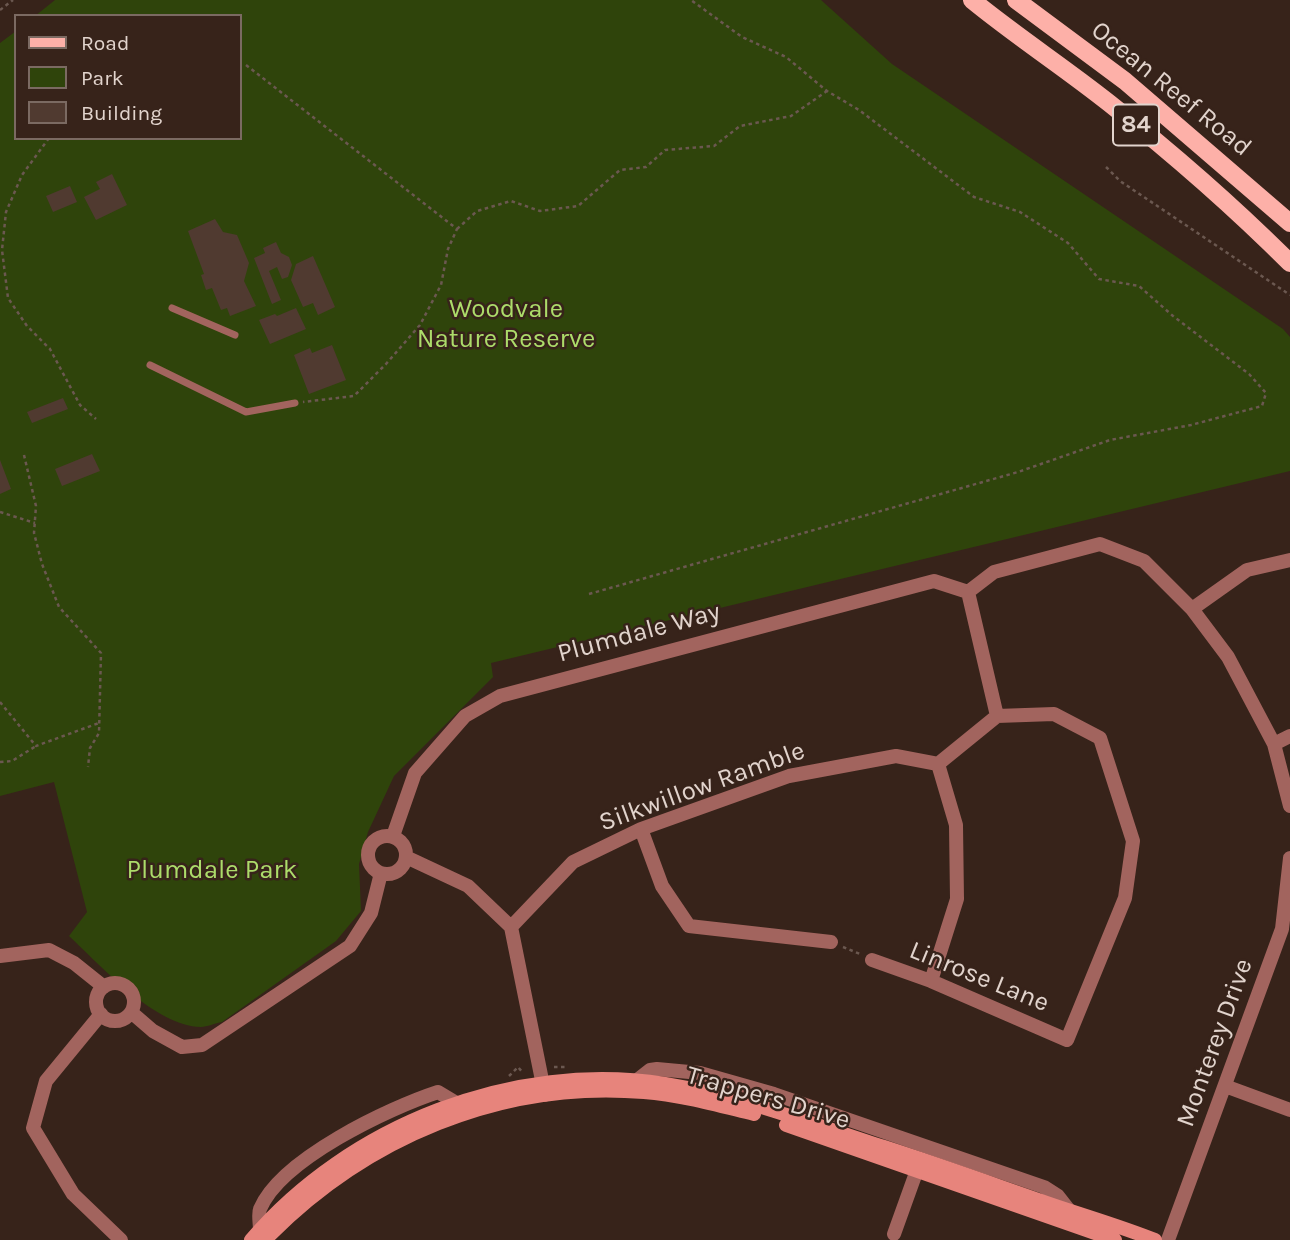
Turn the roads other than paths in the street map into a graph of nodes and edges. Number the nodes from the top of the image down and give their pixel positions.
1 (972, 0) edge
2 (1016, 0) edge
3 (1290, 223) edge
4 (1290, 263) edge
5 (172, 308) dead end
6 (235, 335) dead end
7 (150, 365) dead end
8 (295, 403) road end
9 (1290, 560) edge
10 (968, 592) junction
11 (1192, 609) junction
12 (997, 716) junction
13 (1290, 736) edge
14 (1274, 744) junction
15 (938, 764) junction
16 (1290, 806) edge
17 (640, 829) junction
18 (393, 836) junction
19 (406, 857) junction
20 (1290, 858) edge
21 (381, 873) junction
22 (511, 927) junction
23 (831, 942) road end
24 (0, 956) edge
25 (872, 960) road end
26 (931, 981) junction
27 (104, 987) junction
28 (131, 1012) junction
29 (101, 1014) junction
30 (1225, 1086) junction
31 (544, 1089) junction
32 (458, 1104) junction
33 (1290, 1110) edge
34 (917, 1170) junction
35 (894, 1234) dead end
36 (258, 1237) edge
37 (121, 1240) edge
38 (1115, 1240) edge
39 (1155, 1240) edge
40 (1168, 1240) edge

1 - 4 main road, Ocean Reef Road / 84
2 - 3 main road, Ocean Reef Road / 84
5 - 6 lane
7 - 8 lane
9 - 11 street
10 - 11 street
10 - 12 street
10 - 18 street, Plumdale Way
11 - 14 street
12 - 15 street
12 - 26 street, Linrose Lane
13 - 14 street
14 - 16 street
15 - 17 street, Silkwillow Ramble
15 - 26 street
17 - 22 street, Silkwillow Ramble
17 - 23 street
18 - 19 street
18 - 21 street
19 - 21 street
19 - 22 street
20 - 30 street, Monterey Drive
21 - 28 street
22 - 31 street
24 - 27 street
25 - 26 street, Linrose Lane
27 - 28 street
27 - 29 street
28 - 29 street
29 - 37 street
30 - 33 street
30 - 40 street, Monterey Drive
31 - 32 main road, Trappers Drive
31 - 34 main road, Trappers Drive
31 - 36 main road, Trappers Drive
31 - 39 main road, Trappers Drive
32 - 36 main road, Trappers Drive
32 - 36 street, Trappers Drive
34 - 35 street
34 - 38 main road, Trappers Drive

